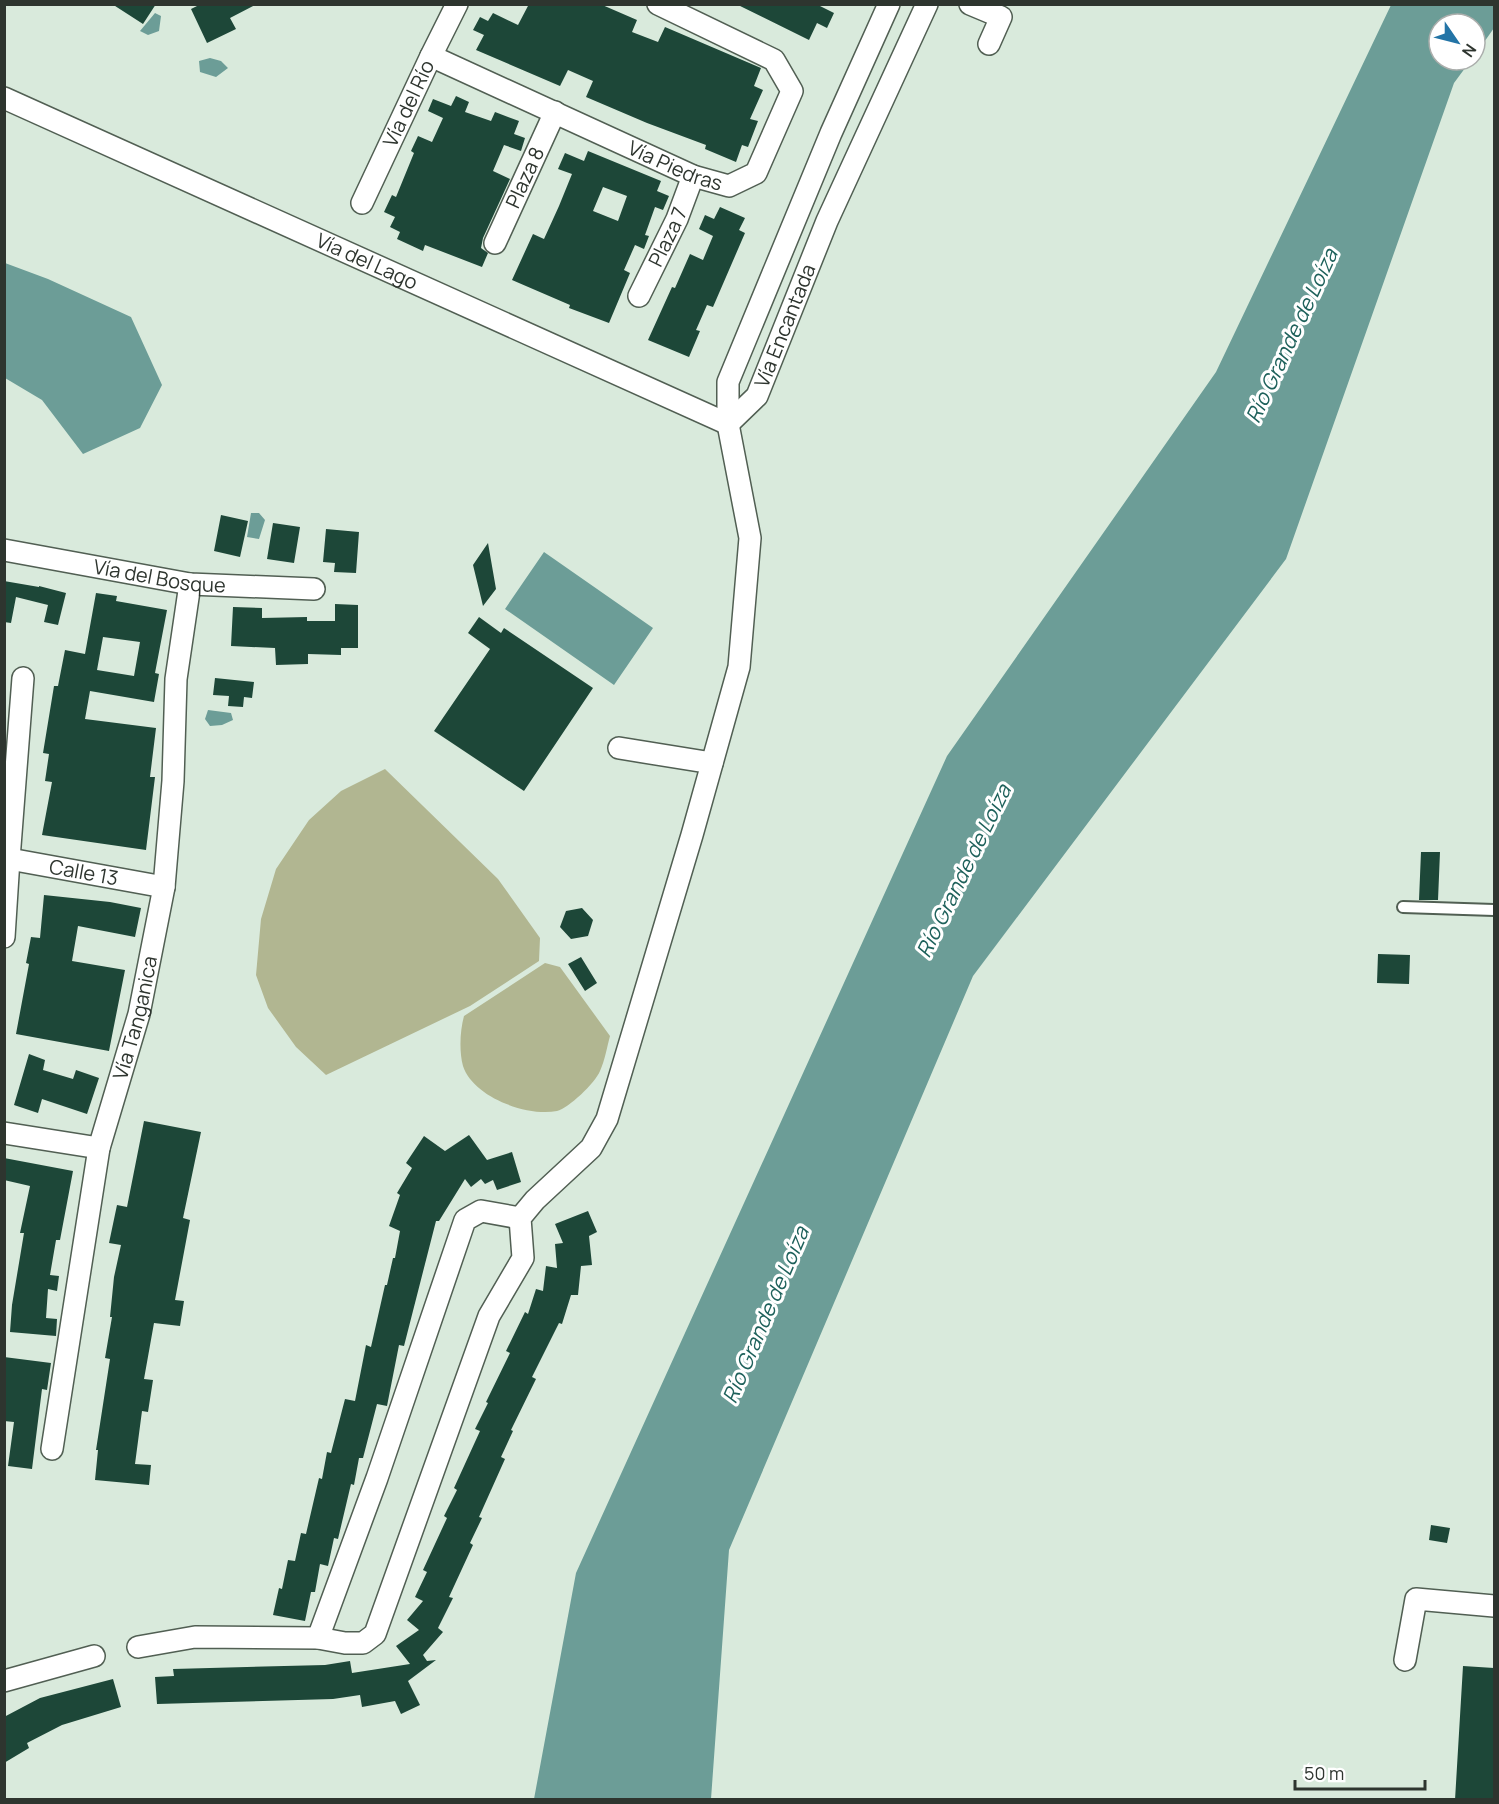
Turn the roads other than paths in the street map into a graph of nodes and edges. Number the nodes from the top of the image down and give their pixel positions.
1 (457, 4) edge
2 (658, 4) edge
3 (889, 4) edge
4 (927, 4) edge
5 (970, 4) edge
6 (989, 44) dead end
7 (431, 56) junction
8 (4, 98) edge
9 (555, 112) junction
10 (693, 176) junction
11 (362, 203) dead end
12 (495, 243) dead end
13 (639, 296) dead end
14 (728, 424) junction
15 (4, 550) edge
16 (190, 584) junction
17 (314, 589) dead end
18 (23, 678) dead end
19 (619, 748) dead end
20 (712, 763) junction
21 (7, 859) edge
22 (164, 887) junction
23 (1403, 907) dead end
24 (1494, 910) edge
25 (4, 937) edge
26 (4, 1133) edge
27 (99, 1148) junction
28 (520, 1218) junction
29 (52, 1449) dead end
30 (1494, 1606) edge
31 (318, 1638) junction
32 (138, 1647) dead end
33 (94, 1656) dead end
34 (1405, 1660) dead end
35 (4, 1682) edge

1 - 7 street, Vía del Río
2 - 10 street, Vía Piedras
3 - 14 street, Vía Encantada
4 - 14 street, Vía Encantada
5 - 6 street
7 - 9 street, Vía Piedras
7 - 11 street, Vía del Río
8 - 14 street, Vía del Lago
9 - 10 street, Vía Piedras
9 - 12 street, Plaza 8
10 - 13 street, Plaza 7
14 - 20 street
15 - 16 street, Vía del Bosque
16 - 17 street, Vía del Bosque
16 - 22 street, Vía Tanganica
18 - 21 street
19 - 20 street
20 - 28 street
21 - 22 street, Calle 13
21 - 25 street
22 - 27 street, Vía Tanganica
23 - 24 lane
26 - 27 street
27 - 29 street, Vía Tanganica
28 - 31 street
28 - 31 street
30 - 34 street
31 - 32 street
33 - 35 street

